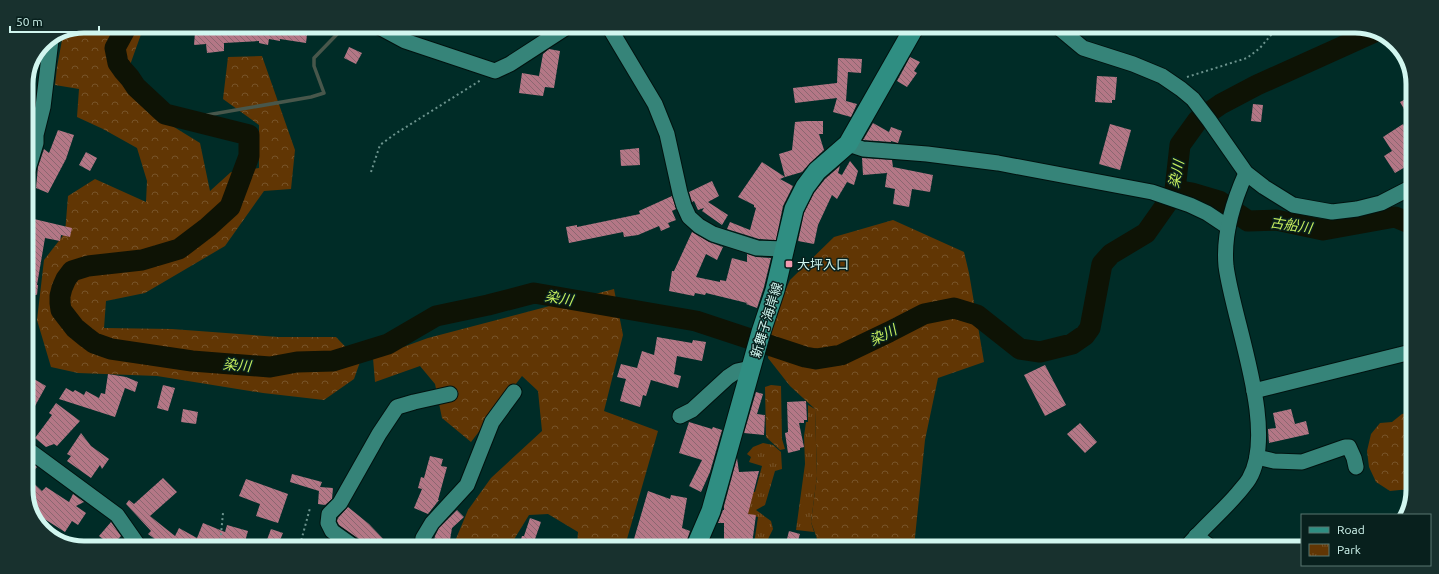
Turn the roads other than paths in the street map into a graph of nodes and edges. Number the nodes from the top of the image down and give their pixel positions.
1 (390, 33) edge
2 (558, 33) edge
3 (613, 33) edge
4 (911, 33) edge
5 (1065, 33) edge
6 (50, 46) edge
7 (848, 144) junction
8 (33, 153) edge
9 (1246, 173) junction
10 (1406, 190) edge
11 (1228, 224) junction
12 (785, 249) junction
13 (1406, 353) edge
14 (753, 362) junction
15 (1254, 391) junction
16 (514, 392) dead end
17 (450, 394) dead end
18 (680, 416) dead end
19 (33, 453) edge
20 (1257, 457) junction
21 (1356, 467) dead end
22 (1196, 536) junction
23 (135, 541) edge
24 (346, 541) edge
25 (423, 541) edge
26 (698, 541) edge
27 (1192, 541) edge
28 (1203, 541) edge

1 - 2 street
3 - 12 street
4 - 7 main road, 新舞子海岸線
5 - 9 street
6 - 8 street
7 - 11 street
7 - 12 main road, 新舞子海岸線
9 - 10 street
9 - 11 street
11 - 15 street
12 - 14 main road, 新舞子海岸線
13 - 15 street
14 - 18 street
14 - 26 main road, 新舞子海岸線
15 - 20 street
16 - 25 street
17 - 24 street
19 - 23 street
20 - 21 street
20 - 22 street
22 - 27 street
22 - 28 street

